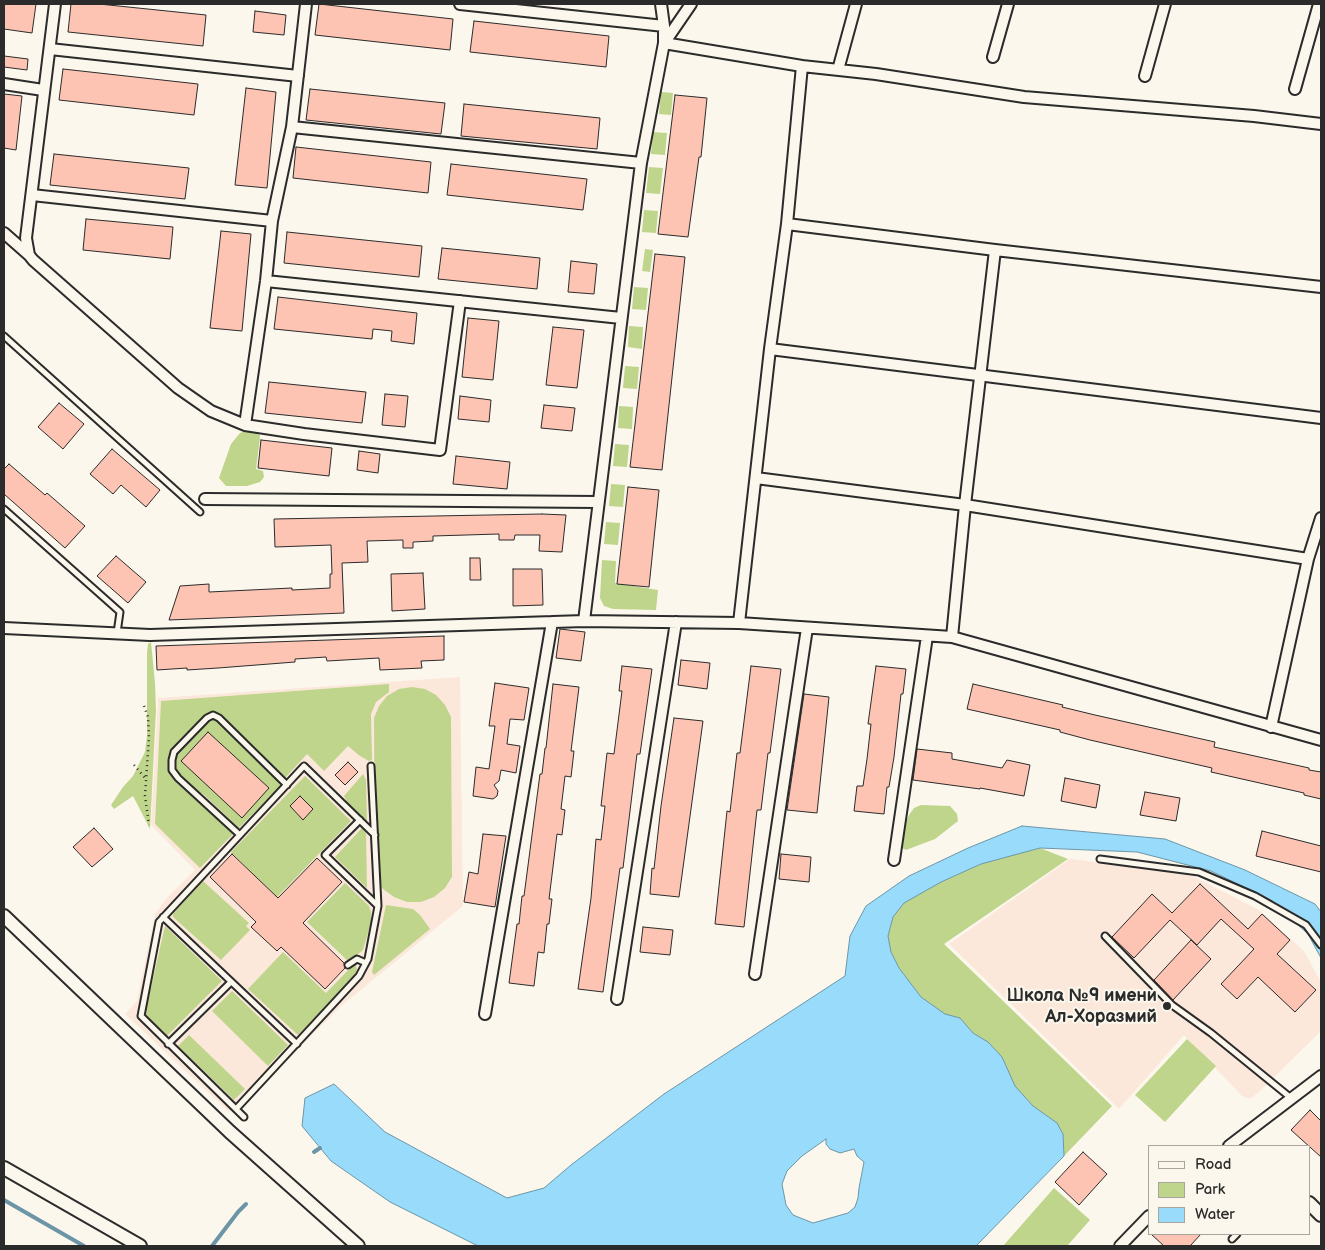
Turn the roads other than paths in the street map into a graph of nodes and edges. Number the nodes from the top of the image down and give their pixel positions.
1 (55, 4) edge
2 (306, 4) edge
3 (460, 4) edge
4 (661, 4) edge
5 (691, 4) edge
6 (856, 4) edge
7 (1008, 4) edge
8 (1165, 4) edge
9 (1319, 4) edge
10 (539, 8) edge
11 (664, 26) junction
12 (664, 43) junction
13 (50, 49) junction
14 (993, 57) dead end
15 (802, 66) junction
16 (838, 70) junction
17 (298, 76) junction
18 (1144, 76) dead end
19 (4, 84) edge
20 (1295, 89) dead end
21 (43, 90) junction
22 (1321, 124) edge
23 (292, 127) junction
24 (642, 163) junction
25 (32, 195) junction
26 (272, 221) junction
27 (787, 224) junction
28 (4, 233) edge
29 (995, 250) junction
30 (29, 255) junction
31 (266, 281) junction
32 (1321, 287) edge
33 (460, 301) junction
34 (622, 318) junction
35 (4, 336) edge
36 (770, 349) junction
37 (980, 375) junction
38 (1321, 418) edge
39 (245, 424) junction
40 (756, 478) junction
41 (205, 499) dead end
42 (598, 502) junction
43 (965, 504) junction
44 (4, 509) edge
45 (200, 512) dead end
46 (1321, 518) edge
47 (1308, 559) junction
48 (584, 621) junction
49 (552, 622) junction
50 (676, 622) junction
51 (740, 624) junction
52 (4, 628) edge
53 (807, 628) junction
54 (116, 634) junction
55 (927, 636) junction
56 (952, 637) junction
57 (1271, 726) junction
58 (1321, 740) edge
59 (371, 766) dead end
60 (287, 784) junction
61 (360, 820) junction
62 (240, 835) junction
63 (374, 835) junction
64 (1100, 858) dead end
65 (894, 860) dead end
66 (378, 906) junction
67 (4, 916) edge
68 (163, 917) junction
69 (1105, 936) dead end
70 (1321, 945) edge
71 (366, 963) junction
72 (348, 965) dead end
73 (755, 974) dead end
74 (232, 982) junction
75 (617, 999) dead end
76 (485, 1014) dead end
77 (168, 1044) junction
78 (297, 1044) junction
79 (1321, 1076) edge
80 (1291, 1098) junction
81 (236, 1109) junction
82 (244, 1117) dead end
83 (1230, 1145) edge
84 (4, 1168) edge
85 (1310, 1204) edge
86 (1321, 1215) edge
87 (1148, 1217) edge
88 (1236, 1235) edge
89 (1232, 1239) dead end
90 (140, 1246) edge
91 (358, 1246) edge
92 (1120, 1246) edge

1 - 13 street
2 - 17 street
3 - 10 street
4 - 11 street
5 - 12 street
6 - 16 street
7 - 14 street
8 - 18 street
9 - 20 street
10 - 11 street
11 - 12 street
12 - 15 street
12 - 24 street
13 - 17 street
13 - 21 street
15 - 16 street
15 - 27 street
16 - 22 street
17 - 23 street
19 - 21 street
21 - 25 street
23 - 24 street
23 - 26 street
24 - 34 street
25 - 26 street
25 - 30 street
26 - 31 street
27 - 29 street
27 - 36 street
28 - 30 street
29 - 32 street
29 - 37 street
30 - 39 street
31 - 33 street
31 - 39 street
33 - 34 street
33 - 39 street
34 - 42 street
35 - 45 lane
36 - 37 street
36 - 40 street
37 - 38 street
37 - 43 street
40 - 43 street
40 - 51 street
41 - 42 street
42 - 48 street
43 - 47 street
43 - 56 street
44 - 54 lane
46 - 47 street
47 - 57 street
48 - 49 street
48 - 50 street
49 - 54 street
49 - 76 street
50 - 51 street
50 - 75 street
51 - 53 street
52 - 54 street
53 - 55 street
53 - 73 street
55 - 56 street
55 - 65 street
56 - 57 street
57 - 58 street
59 - 63 lane
60 - 61 lane
60 - 62 lane
60 - 62 lane
61 - 63 lane
61 - 66 lane
62 - 68 lane
63 - 66 lane
64 - 70 lane
66 - 71 lane
67 - 91 street
68 - 74 lane
68 - 77 lane
69 - 80 lane
71 - 72 lane
71 - 78 lane
74 - 77 lane
74 - 78 lane
77 - 81 lane
78 - 81 lane
79 - 80 street
80 - 83 street
81 - 82 lane
84 - 90 street
85 - 86 street
87 - 92 street
88 - 89 lane

